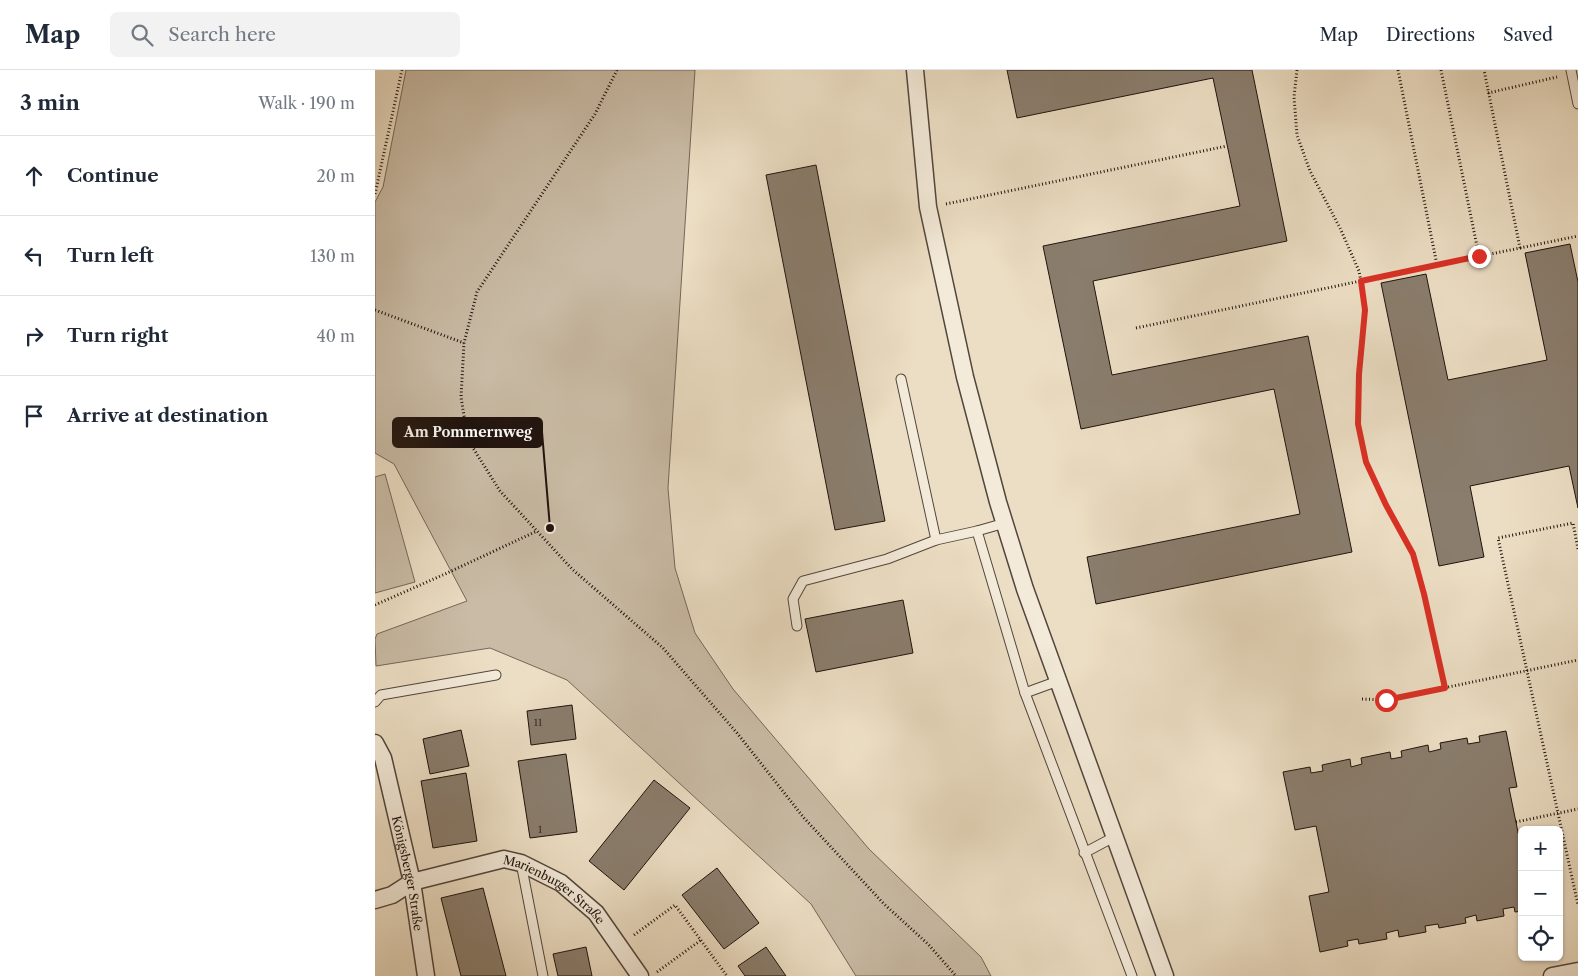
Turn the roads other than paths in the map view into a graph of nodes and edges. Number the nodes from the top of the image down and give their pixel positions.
1 (915, 70) edge
2 (1574, 72) edge
3 (1578, 104) edge
4 (901, 378) dead end
5 (1005, 523) junction
6 (977, 531) junction
7 (936, 540) junction
8 (797, 626) dead end
9 (496, 675) dead end
10 (1058, 681) junction
11 (1025, 693) junction
12 (375, 702) edge
13 (375, 744) edge
14 (1115, 837) junction
15 (1084, 853) junction
16 (521, 863) junction
17 (412, 882) junction
18 (375, 900) edge
19 (1578, 971) edge
20 (426, 976) edge
21 (543, 976) edge
22 (640, 976) edge
23 (1132, 976) edge
24 (1165, 976) edge
25 (1552, 976) edge

1 - 5 street
2 - 3 lane
4 - 7 lane
5 - 6 lane
5 - 10 street
6 - 7 lane
6 - 11 lane
7 - 8 lane
9 - 12 lane
10 - 11 lane
10 - 14 street
11 - 15 lane
13 - 17 street, Königsberger Straße
14 - 15 lane
14 - 24 street
15 - 23 lane
16 - 17 street, Marienburger Straße
16 - 21 lane
16 - 22 street, Marienburger Straße
17 - 18 street, Marienburger Straße
17 - 20 street, Königsberger Straße
19 - 25 street

